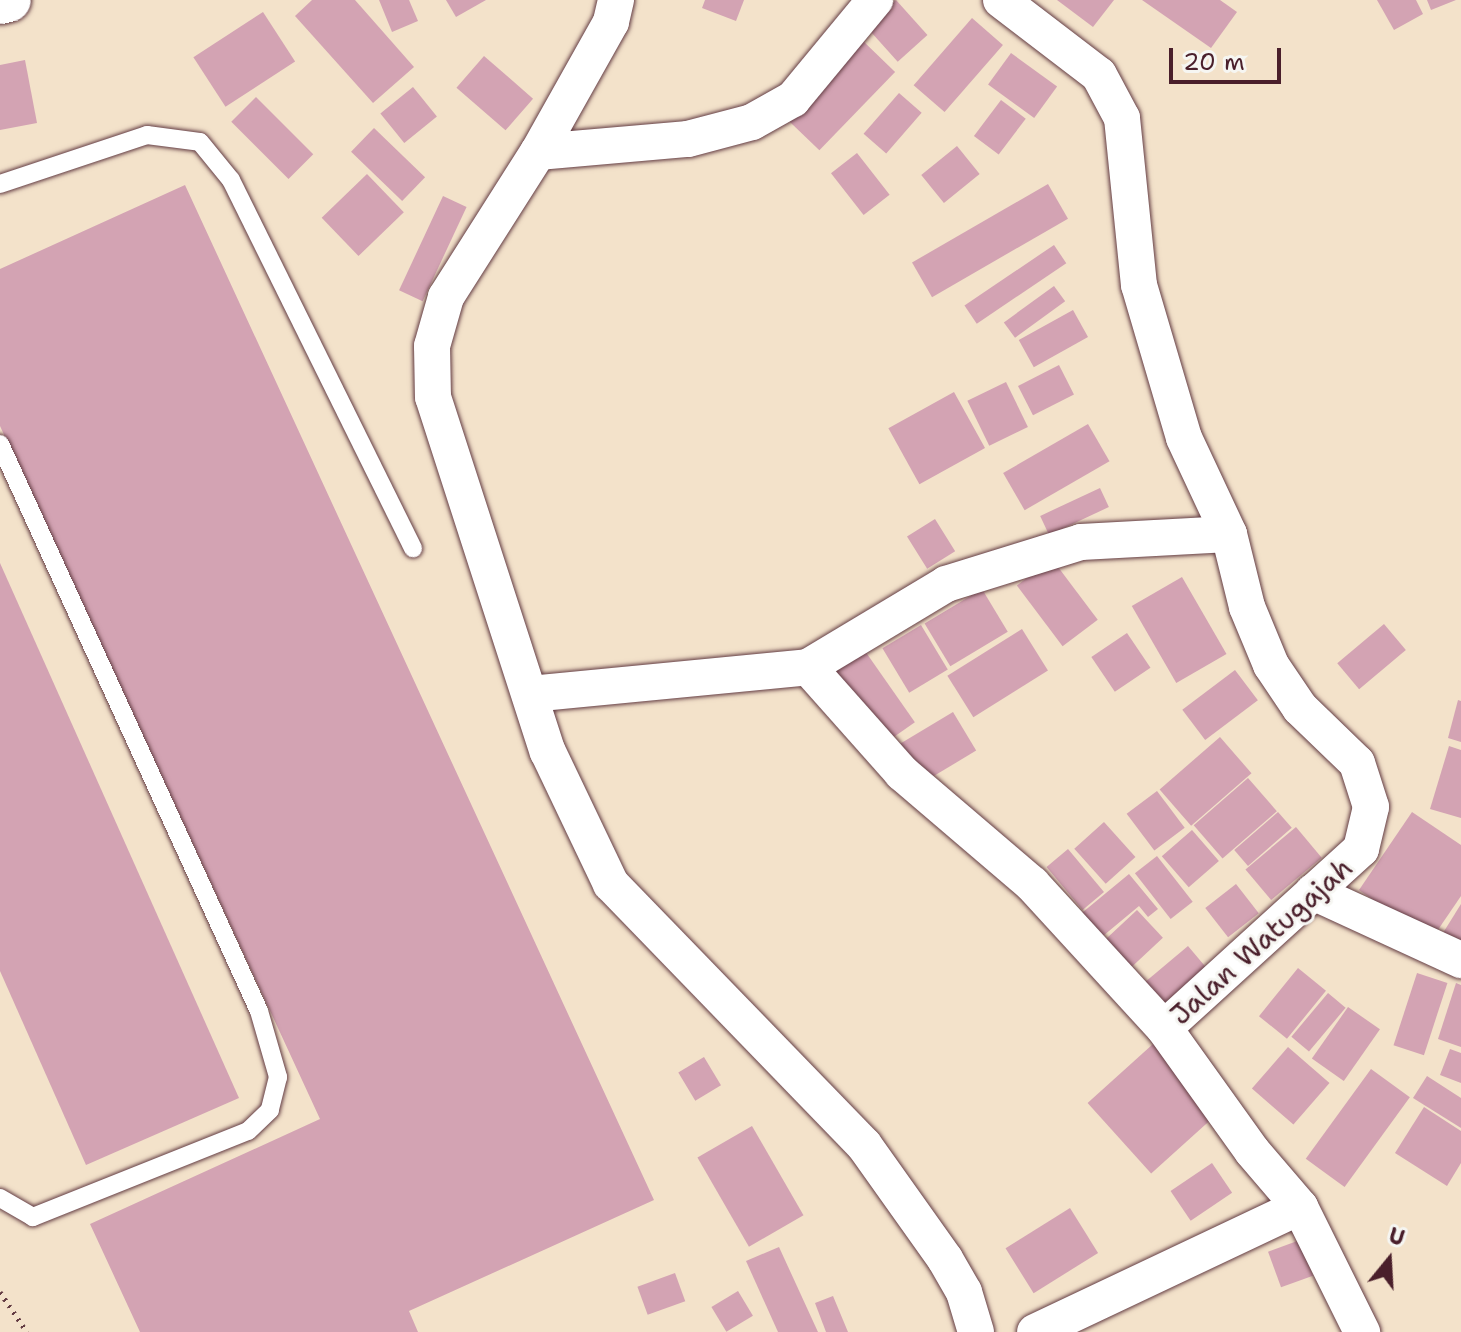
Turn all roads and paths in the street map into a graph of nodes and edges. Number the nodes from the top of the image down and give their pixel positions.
1 (9, 0) edge
2 (616, 0) edge
3 (875, 0) edge
4 (1001, 0) edge
5 (0, 2) edge
6 (538, 152) junction
7 (0, 184) edge
8 (0, 444) edge
9 (1229, 534) junction
10 (413, 549) dead end
11 (808, 667) junction
12 (530, 694) junction
13 (1313, 892) junction
14 (1461, 960) edge
15 (1164, 1028) junction
16 (0, 1198) edge
17 (1300, 1207) junction
18 (0, 1292) edge
19 (27, 1332) edge
20 (976, 1332) edge
21 (1035, 1332) edge
22 (1362, 1332) edge

1 - 5 main road
2 - 6 street
3 - 6 street
4 - 9 street, Jalan Watugajah
6 - 12 street
7 - 10 lane
8 - 16 lane
9 - 11 street
9 - 13 street, Jalan Watugajah
11 - 12 street
11 - 15 street
12 - 20 street
13 - 14 street
13 - 15 street, Jalan Watugajah
15 - 17 street, Jalan Watugajah
17 - 21 street
17 - 22 street, Jalan Watugajah
18 - 19 path

